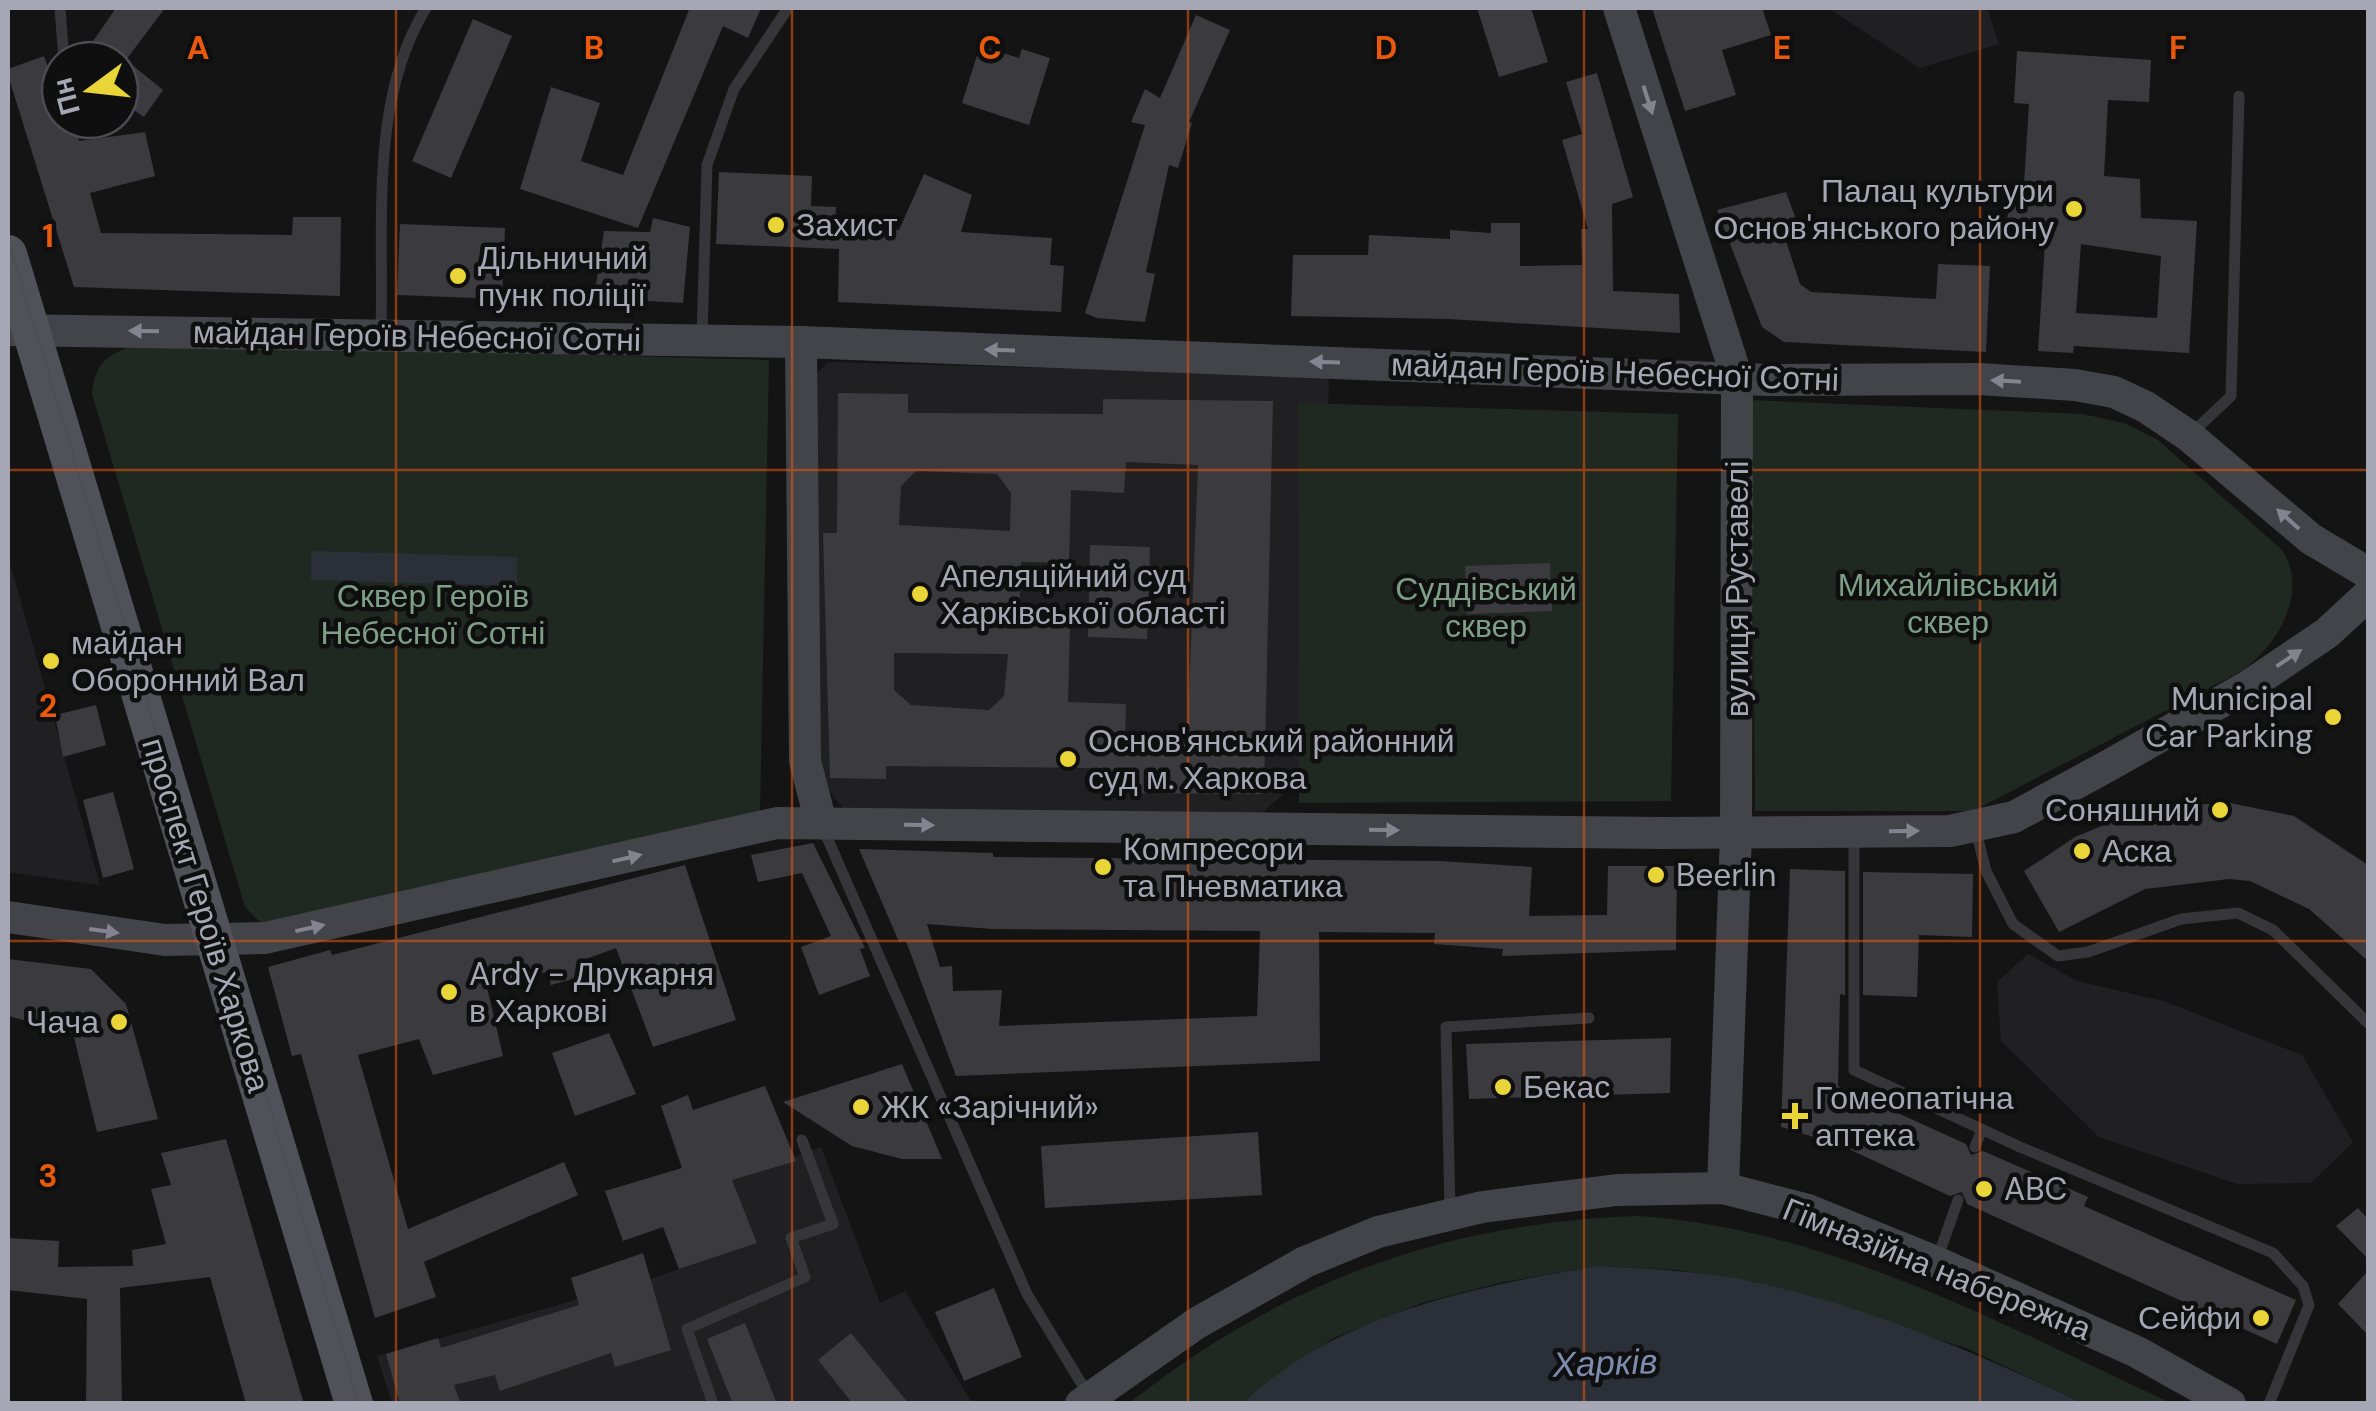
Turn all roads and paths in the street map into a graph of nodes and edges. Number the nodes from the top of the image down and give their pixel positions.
1 (60, 8) edge
2 (426, 8) edge
3 (788, 8) edge
4 (1619, 8) edge
5 (62, 40) edge
6 (2238, 96) dead end
7 (8, 254) edge
8 (20, 330) edge
9 (380, 335) junction
10 (702, 342) junction
11 (802, 342) junction
12 (1737, 378) junction
13 (2189, 436) junction
14 (2368, 573) edge
15 (2368, 596) edge
16 (822, 824) junction
17 (1975, 827) junction
18 (1854, 832) junction
19 (1736, 834) junction
20 (8, 917) edge
21 (214, 940) junction
22 (1589, 1018) dead end
23 (2368, 1024) edge
24 (1982, 1129) junction
25 (802, 1140) dead end
26 (1975, 1148) dead end
27 (1724, 1188) junction
28 (1958, 1200) dead end
29 (1450, 1212) junction
30 (1936, 1262) junction
31 (1085, 1400) edge
32 (354, 1404) edge
33 (714, 1404) edge
34 (2230, 1404) edge
35 (2270, 1404) edge

1 - 5 lane
2 - 9 lane
3 - 10 lane
4 -> 12 main road, вулиця Руставелі
6 - 13 lane
7 - 8 main road, проспект Героїв Харкова
9 -> 8 main road, майдан Героїв Небесної Сотні
8 - 21 main road, проспект Героїв Харкова
9 - 10 main road, майдан Героїв Небесної Сотні
10 - 11 main road, майдан Героїв Небесної Сотні
12 -> 11 main road, майдан Героїв Небесної Сотні
11 - 16 main road
13 -> 12 main road, майдан Героїв Небесної Сотні
12 - 19 main road, вулиця Руставелі
14 -> 13 main road, майдан Героїв Небесної Сотні
17 -> 15 main road
16 -> 19 main road
21 -> 16 main road
16 - 31 lane
18 -> 17 main road
17 - 23 lane
18 - 19 main road
18 - 24 lane
19 - 27 main road, вулиця Руставелі
20 -> 21 main road
21 - 32 main road, проспект Героїв Харкова
22 - 29 lane
24 - 26 lane
24 - 35 lane
25 - 33 lane
27 - 29 main road, Гімназійна набережна
27 - 30 main road, Гімназійна набережна
28 - 30 lane
29 - 31 main road, Гімназійна набережна
30 - 34 main road, Гімназійна набережна

